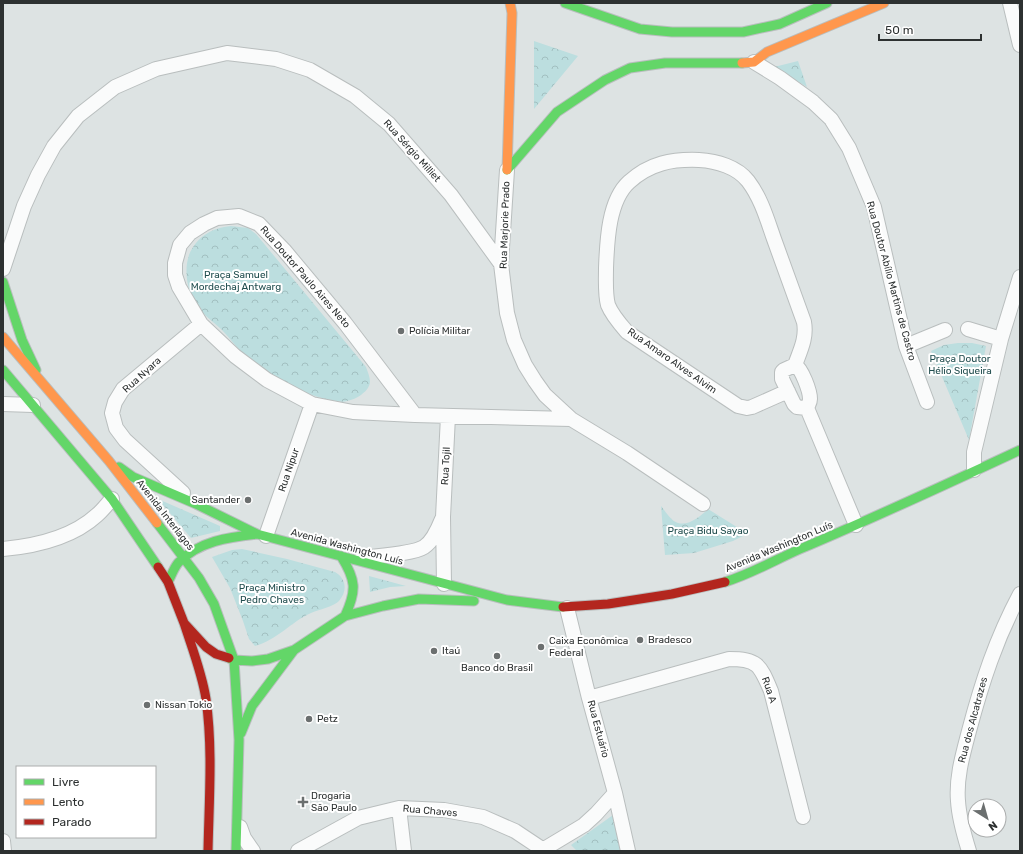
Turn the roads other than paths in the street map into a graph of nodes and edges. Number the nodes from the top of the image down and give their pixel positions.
1 (510, 3) edge
2 (565, 3) edge
3 (827, 3) edge
4 (884, 3) edge
5 (1010, 3) edge
6 (1020, 45) edge
7 (754, 62) junction
8 (507, 170) junction
9 (501, 264) junction
10 (3, 269) edge
11 (1020, 277) edge
12 (3, 282) edge
13 (202, 324) junction
14 (968, 329) dead end
15 (945, 330) dead end
16 (3, 337) edge
17 (1001, 339) junction
18 (906, 346) junction
19 (795, 365) junction
20 (3, 370) edge
21 (42, 384) junction
22 (788, 391) junction
23 (927, 402) dead end
24 (3, 404) edge
25 (312, 404) junction
26 (33, 405) junction
27 (807, 408) junction
28 (415, 415) junction
29 (448, 416) junction
30 (571, 419) junction
31 (1020, 450) edge
32 (109, 461) junction
33 (974, 470) junction
34 (112, 499) junction
35 (196, 504) junction
36 (703, 504) dead end
37 (443, 517) junction
38 (856, 525) junction
39 (261, 535) junction
40 (3, 549) edge
41 (184, 557) junction
42 (346, 558) junction
43 (168, 582) junction
44 (444, 584) junction
45 (1020, 594) edge
46 (507, 600) junction
47 (568, 608) junction
48 (345, 616) junction
49 (184, 624) junction
50 (294, 650) junction
51 (234, 660) junction
52 (589, 698) junction
53 (238, 740) junction
54 (615, 793) junction
55 (399, 808) junction
56 (803, 817) dead end
57 (237, 821) junction
58 (3, 841) edge
59 (309, 847) edge
60 (544, 850) edge
61 (4, 851) edge
62 (208, 851) edge
63 (236, 851) edge
64 (253, 851) edge
65 (298, 851) edge
66 (404, 851) edge
67 (628, 851) edge
68 (969, 851) edge

1 - 8 main road
2 - 3 main road
4 - 7 main road
5 - 6 street
7 - 8 main road, Rua Marjorie Prado
7 - 18 street, Rua Doutor Abílio Martins de Castro
8 - 9 street, Rua Marjorie Prado
9 - 10 street, Rua Sérgio Milliet
9 - 30 street, Rua Marjorie Prado
11 - 17 street
12 - 21 main road
13 - 25 street, Rua Doutor Paulo Aires Neto
13 - 28 street, Rua Doutor Paulo Aires Neto
13 - 35 street, Rua Nyara
14 - 17 street
15 - 18 street
16 - 21 main road, Avenida Interlagos
17 - 33 street
18 - 23 street, Rua Doutor Abílio Martins de Castro
19 - 22 street, Rua Amaro Alves Alvim
19 - 22 street, Rua Amaro Alves Alvim
19 - 27 street
20 - 26 main road
21 - 32 main road, Avenida Interlagos
22 - 27 street, Rua Amaro Alves Alvim
24 - 26 street
25 - 28 street, Rua Doutor Paulo Aires Neto
25 - 39 street, Rua Nipur
26 - 34 main road
27 - 38 street
28 - 29 street, Rua Doutor Paulo Aires Neto
29 - 30 street, Rua Doutor Paulo Aires Neto
29 - 37 street, Rua Tojil
30 - 36 street, Rua Marjorie Prado
31 - 33 main road, Avenida Washington Luís
32 - 35 main road
32 - 41 main road, Avenida Interlagos
33 - 38 main road, Avenida Washington Luís
34 - 40 street
34 - 43 main road
35 - 39 main road
37 - 42 street, Rua Tojil
37 - 44 street, Rua Tojil
38 - 47 main road, Avenida Washington Luís
39 - 41 main road, Avenida Washington Luís
39 - 42 main road, Avenida Washington Luís
41 - 43 main road
41 - 51 main road, Avenida Interlagos
42 - 44 main road, Avenida Washington Luís
42 - 48 main road
43 - 49 main road
44 - 46 main road, Avenida Washington Luís
45 - 68 street, Rua dos Alcatrazes
46 - 47 main road, Avenida Washington Luís
46 - 48 main road, Avenida Washington Luís
47 - 52 street, Rua Estuário
48 - 50 main road, Avenida Washington Luís
49 - 51 main road
49 - 62 main road
50 - 51 main road
50 - 53 main road
51 - 53 main road, Avenida Interlagos
52 - 54 street, Rua Estuário
52 - 56 street, Rua A
53 - 57 main road
54 - 60 street
54 - 67 street, Rua Estuário
55 - 59 street, Rua Chaves
55 - 60 street, Rua Chaves
55 - 66 street
57 - 63 main road
57 - 64 street
58 - 61 street
59 - 65 street, Rua Chaves

